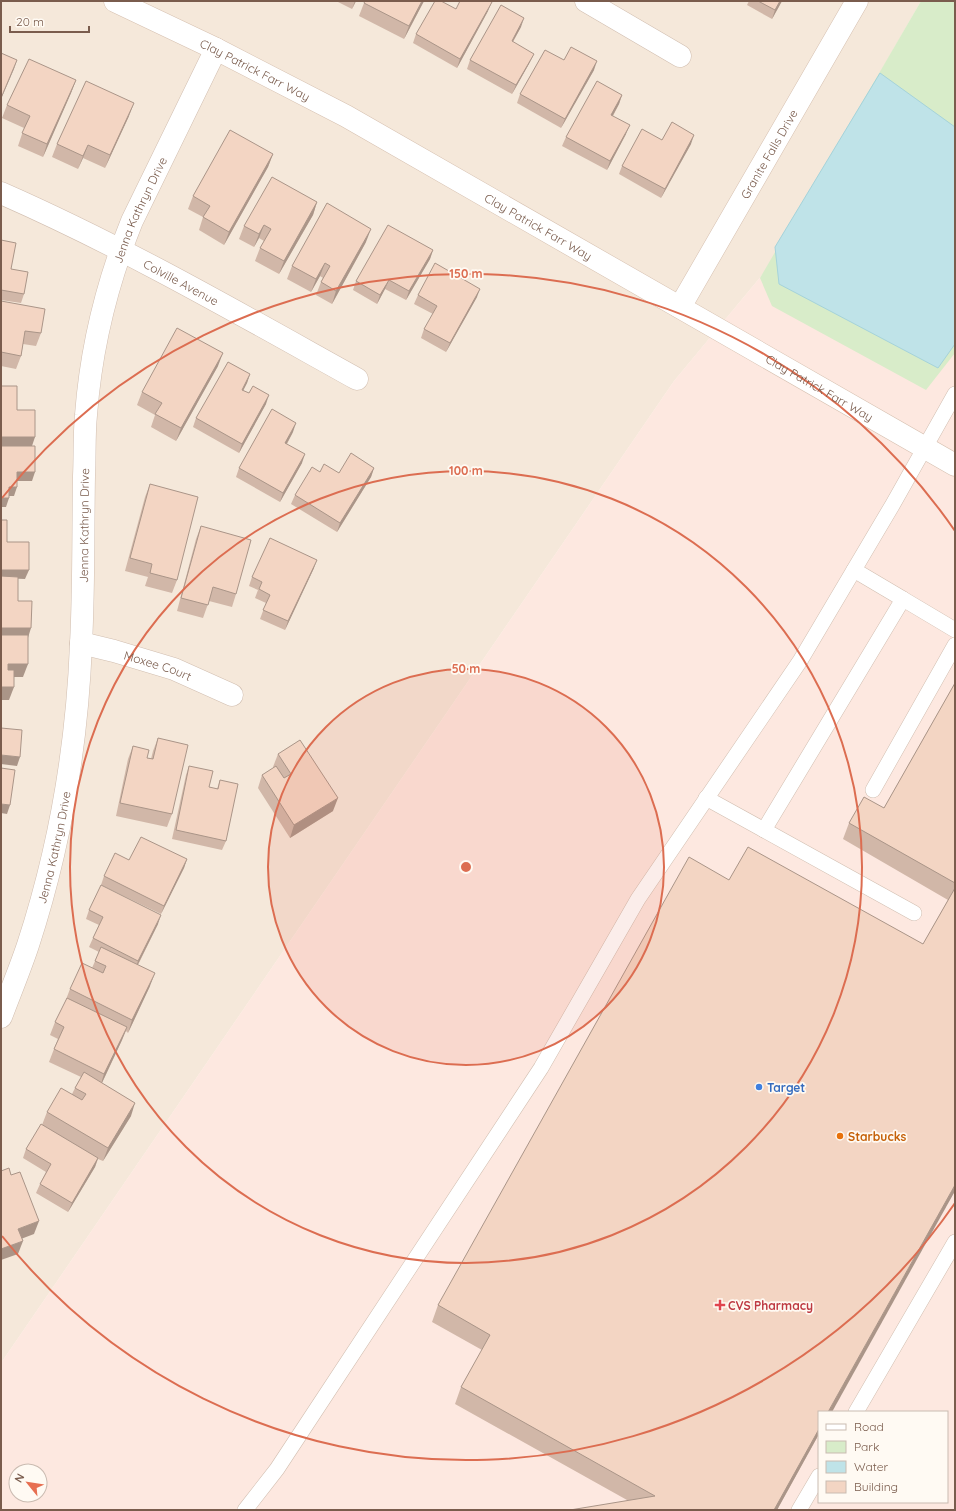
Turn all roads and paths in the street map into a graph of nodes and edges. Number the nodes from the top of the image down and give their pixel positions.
1 (114, 1) edge
2 (586, 1) edge
3 (857, 1) edge
4 (216, 49) junction
5 (680, 56) dead end
6 (1, 193) edge
7 (120, 250) junction
8 (680, 308) junction
9 (357, 379) dead end
10 (955, 394) edge
11 (925, 447) junction
12 (955, 465) edge
13 (854, 570) junction
14 (903, 599) junction
15 (955, 630) edge
16 (82, 643) junction
17 (955, 645) edge
18 (232, 695) dead end
19 (873, 790) dead end
20 (706, 798) junction
21 (764, 830) junction
22 (914, 913) dead end
23 (1, 1017) edge
24 (955, 1242) edge
25 (857, 1411) edge
26 (818, 1478) edge
27 (245, 1510) edge
28 (799, 1510) edge

1 - 4 street, Clay Patrick Farr Way
2 - 5 street
3 - 8 street, Granite Falls Drive
4 - 7 street, Jenna Kathryn Drive
4 - 8 street, Clay Patrick Farr Way
6 - 7 street, Colville Avenue
7 - 9 street, Colville Avenue
7 - 16 street, Jenna Kathryn Drive
8 - 11 street, Clay Patrick Farr Way
10 - 11 lane
11 - 12 street, Clay Patrick Farr Way
11 - 13 lane
13 - 14 lane
13 - 20 lane
14 - 15 lane
14 - 21 lane
16 - 18 street, Moxee Court
16 - 23 street, Jenna Kathryn Drive
17 - 19 lane
20 - 21 lane
20 - 27 lane
21 - 22 lane
24 - 25 lane
26 - 28 lane

